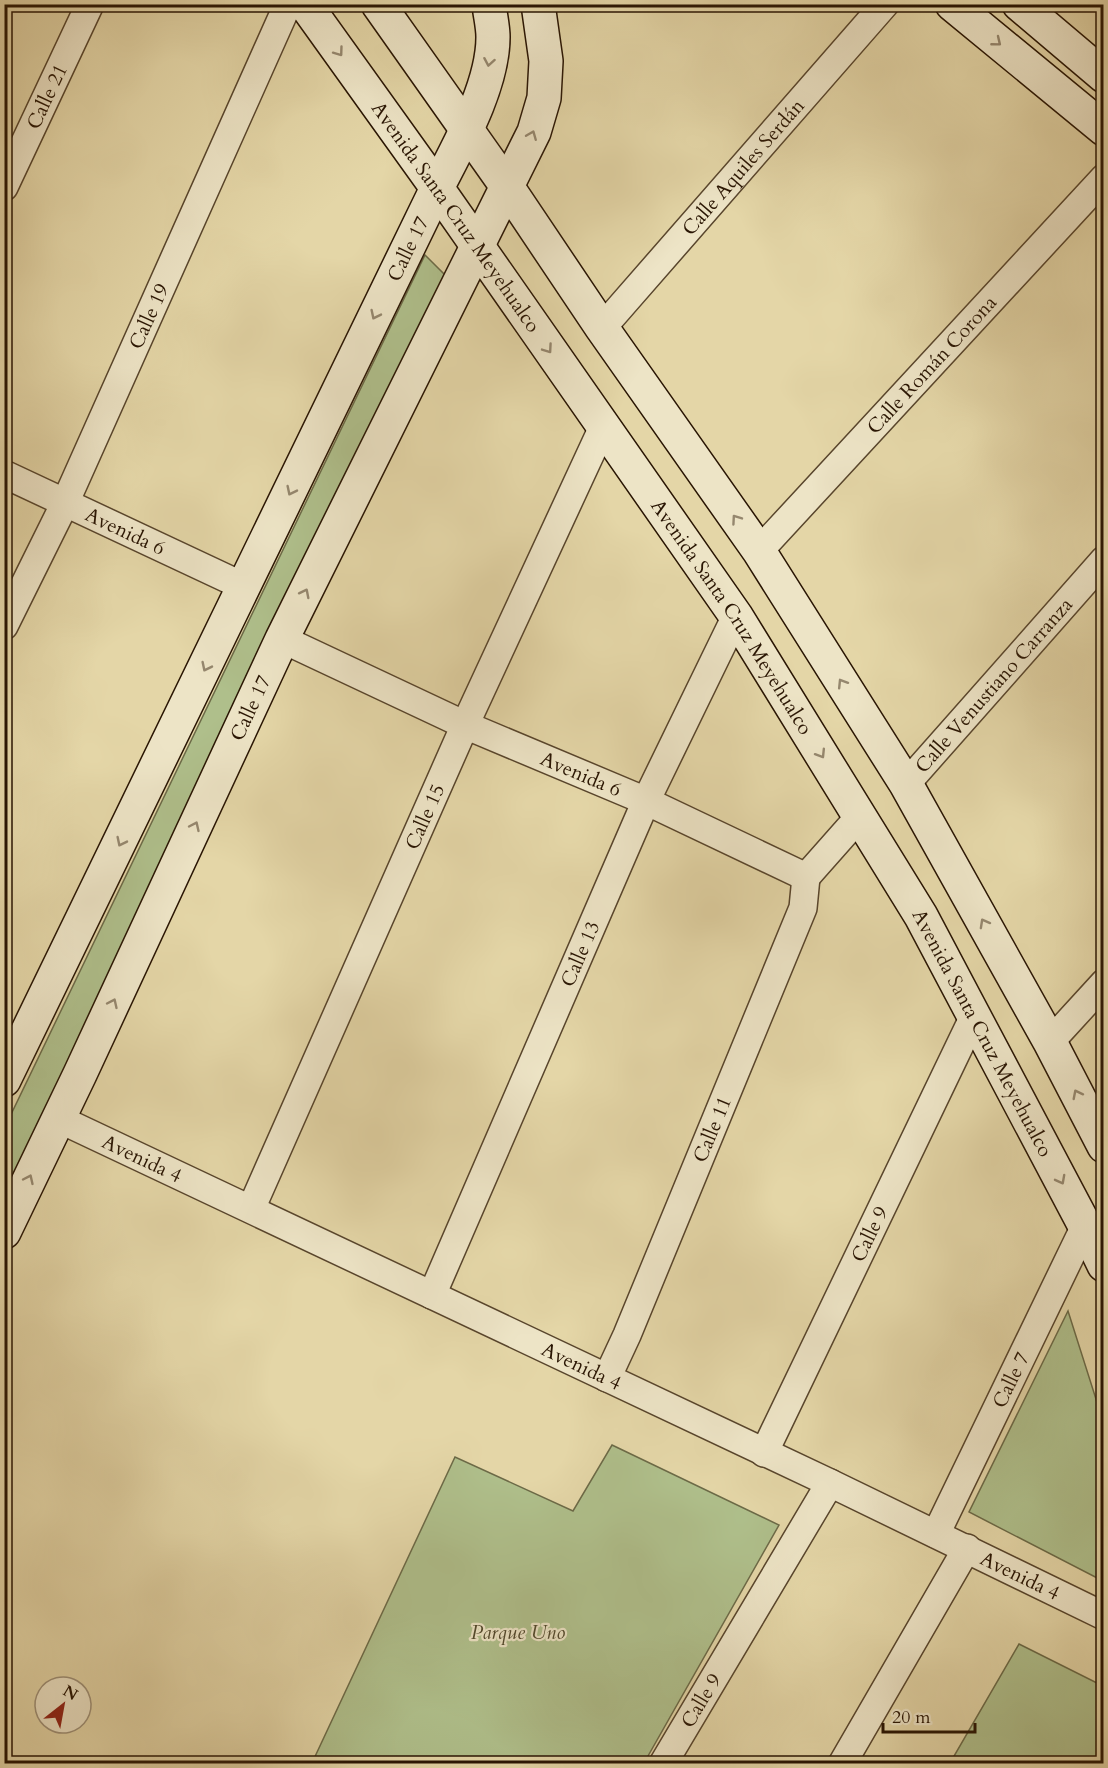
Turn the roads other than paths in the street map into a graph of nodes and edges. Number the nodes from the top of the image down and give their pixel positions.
1 (90, 4) edge
2 (288, 4) edge
3 (305, 4) edge
4 (378, 4) edge
5 (489, 4) edge
6 (538, 4) edge
7 (885, 4) edge
8 (952, 4) edge
9 (1019, 4) edge
10 (1104, 76) edge
11 (1104, 129) edge
12 (467, 131) junction
13 (1104, 178) edge
14 (4, 187) edge
15 (436, 188) junction
16 (508, 188) junction
17 (477, 248) junction
18 (602, 328) junction
19 (603, 428) junction
20 (4, 474) edge
21 (65, 502) junction
22 (759, 551) junction
23 (1104, 560) edge
24 (245, 587) junction
25 (736, 616) junction
26 (4, 626) edge
27 (282, 639) junction
28 (465, 725) junction
29 (906, 784) junction
30 (646, 801) junction
31 (860, 816) junction
32 (806, 877) junction
33 (1104, 983) edge
34 (974, 1016) junction
35 (1050, 1042) junction
36 (4, 1080) edge
37 (59, 1119) junction
38 (1104, 1146) edge
39 (251, 1209) junction
40 (1085, 1226) junction
41 (4, 1232) edge
42 (1104, 1265) edge
43 (432, 1295) junction
44 (607, 1378) junction
45 (764, 1453) junction
46 (830, 1483) junction
47 (936, 1534) junction
48 (967, 1548) junction
49 (1104, 1616) edge
50 (663, 1764) edge
51 (842, 1764) edge

1 - 14 street, Calle 21
2 - 21 street, Calle 19
3 -> 15 street, Avenida Santa Cruz Meyehualco
4 - 12 street
5 -> 12 street, Calle 17
16 -> 6 street, Calle 17
7 - 18 street, Calle Aquiles Serdán
8 -> 11 street
9 - 10 street
12 - 15 street, Calle 17
12 - 16 street
13 - 22 street, Calle Román Corona
15 - 17 street, Avenida Santa Cruz Meyehualco
15 -> 24 street, Calle 17
16 - 17 street, Calle 17
16 - 18 street
17 -> 19 street, Avenida Santa Cruz Meyehualco
27 -> 17 street, Calle 17
22 -> 18 street
19 - 25 street, Avenida Santa Cruz Meyehualco
19 - 28 street, Calle 15
20 - 21 street, Avenida 6
21 - 24 street, Avenida 6
21 - 26 street, Calle 19
29 -> 22 street
23 - 29 street, Calle Venustiano Carranza
24 -> 36 street, Calle 17
25 - 30 street, Calle 13
25 -> 31 street, Avenida Santa Cruz Meyehualco
27 - 28 street, Avenida 6
37 -> 27 street, Calle 17
28 - 30 street, Avenida 6
28 - 39 street, Calle 15
35 -> 29 street
30 - 32 street, Avenida 6
30 - 43 street, Calle 13
31 - 32 street
31 - 34 street, Avenida Santa Cruz Meyehualco
32 - 44 street, Calle 11
33 - 35 street
34 -> 40 street, Avenida Santa Cruz Meyehualco
34 - 45 street, Calle 9
38 -> 35 street
37 - 39 street, Avenida 4
41 -> 37 street, Calle 17
39 - 43 street, Avenida 4
40 - 42 street, Avenida Santa Cruz Meyehualco
40 - 47 street, Calle 7
43 - 44 street, Avenida 4
44 - 45 street, Avenida 4
45 - 46 street, Avenida 4
46 - 47 street, Avenida 4
46 - 50 street, Calle 9
47 - 48 street, Avenida 4
48 - 49 street, Avenida 4
48 - 51 street

